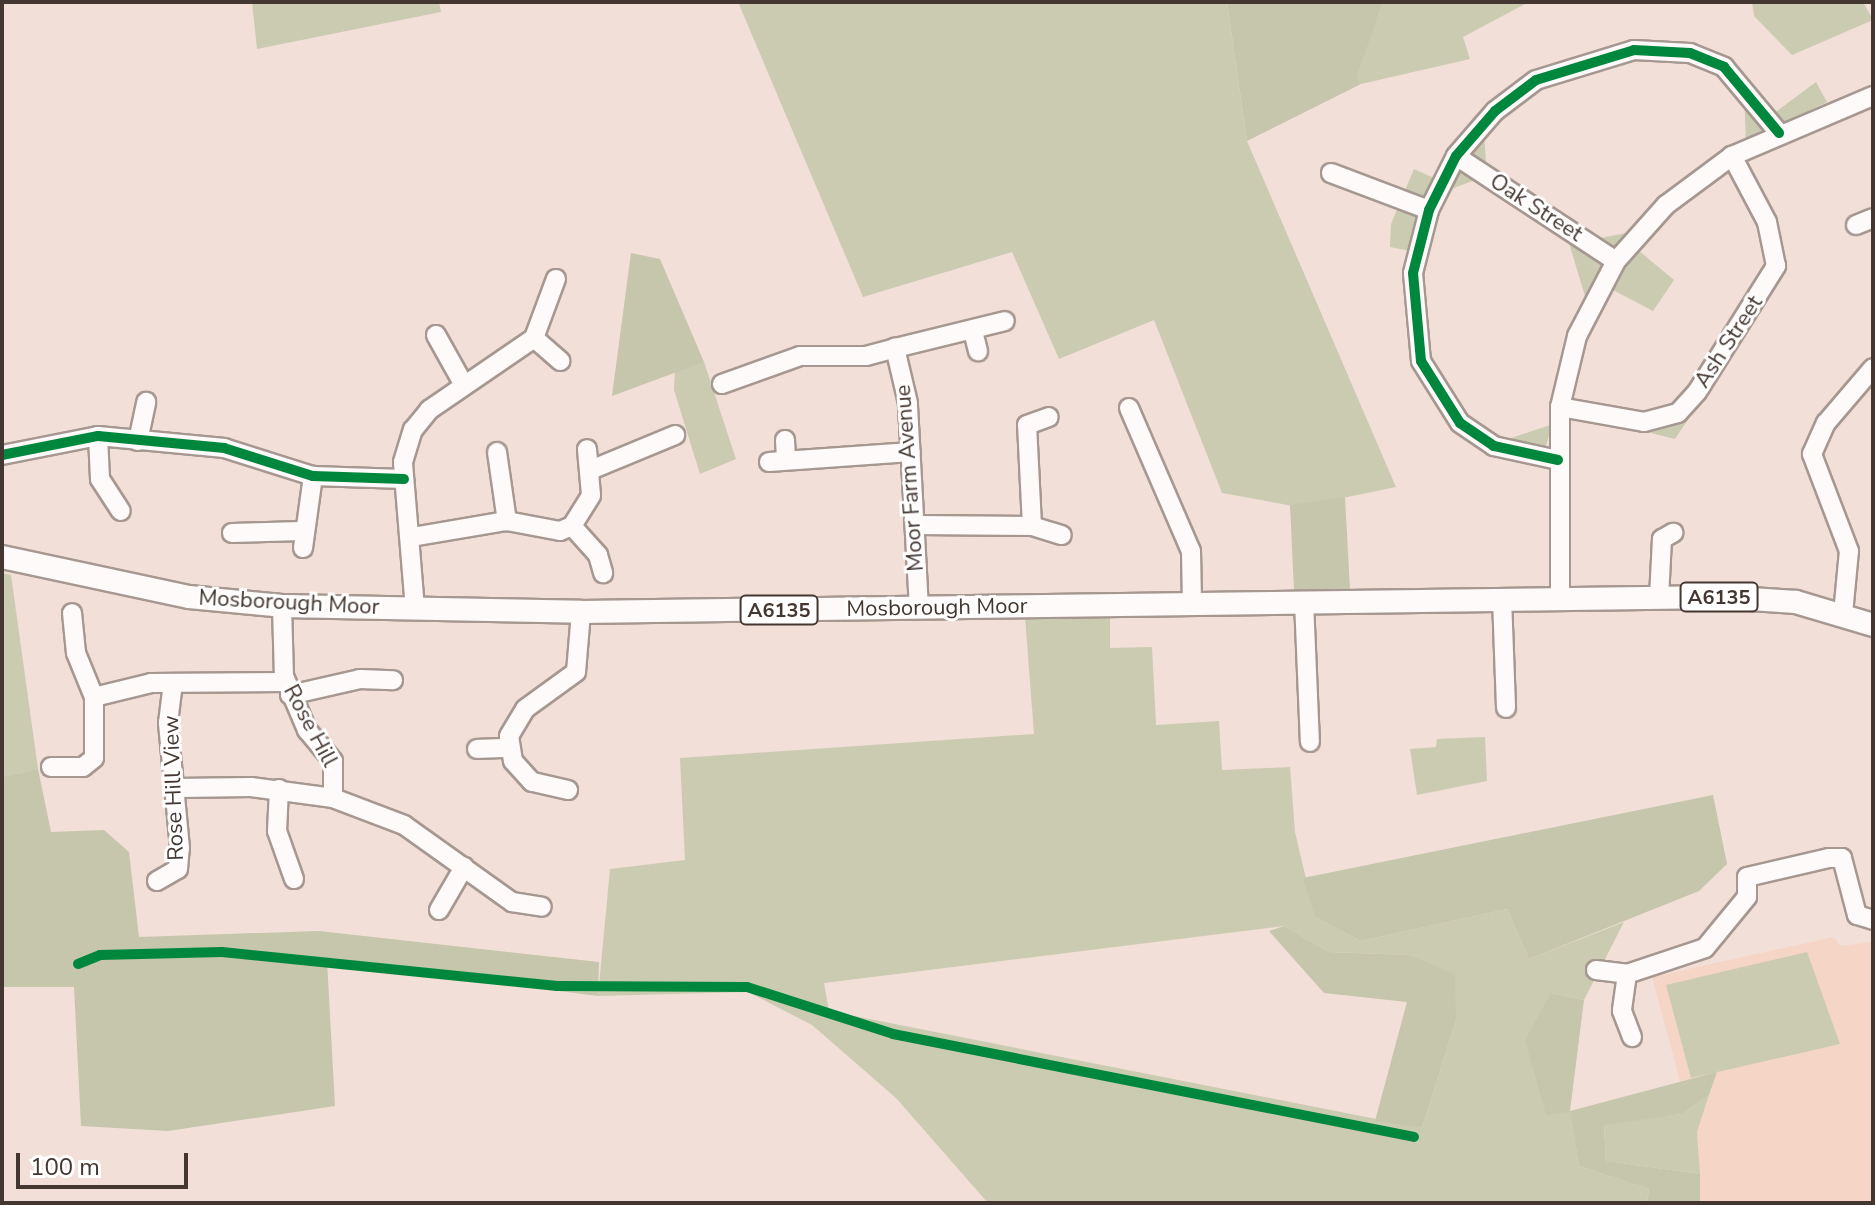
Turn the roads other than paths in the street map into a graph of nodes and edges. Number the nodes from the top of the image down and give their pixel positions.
1 (1873, 96) edge
2 (1779, 133) junction
3 (1456, 156) junction
4 (1732, 156) junction
5 (1331, 173) dead end
6 (1429, 210) junction
7 (1616, 261) junction
8 (556, 279) dead end
9 (1005, 321) dead end
10 (973, 331) junction
11 (436, 335) dead end
12 (534, 338) junction
13 (895, 348) junction
14 (978, 351) dead end
15 (560, 361) dead end
16 (1873, 368) edge
17 (722, 384) dead end
18 (464, 385) junction
19 (146, 402) dead end
20 (1560, 407) junction
21 (1129, 408) dead end
22 (1049, 417) dead end
23 (675, 435) dead end
24 (98, 436) junction
25 (785, 440) dead end
26 (138, 441) junction
27 (587, 449) dead end
28 (497, 452) dead end
29 (911, 452) junction
30 (2, 455) edge
31 (1558, 460) junction
32 (593, 469) junction
33 (313, 476) junction
34 (404, 479) junction
35 (121, 511) dead end
36 (507, 521) junction
37 (917, 525) junction
38 (572, 526) junction
39 (1032, 526) junction
40 (232, 533) dead end
41 (1673, 533) dead end
42 (1062, 535) dead end
43 (412, 537) junction
44 (2, 557) edge
45 (603, 573) dead end
46 (1502, 598) junction
47 (1560, 598) junction
48 (1659, 598) junction
49 (1304, 601) junction
50 (1192, 603) junction
51 (282, 606) junction
52 (415, 609) junction
53 (919, 609) junction
54 (581, 612) junction
55 (72, 613) dead end
56 (1843, 614) junction
57 (1873, 625) edge
58 (393, 680) dead end
59 (173, 683) junction
60 (288, 688) junction
61 (94, 697) junction
62 (1506, 708) dead end
63 (1310, 742) dead end
64 (508, 748) junction
65 (477, 749) dead end
66 (51, 767) dead end
67 (177, 788) junction
68 (279, 789) junction
69 (568, 790) dead end
70 (333, 798) junction
71 (464, 867) junction
72 (294, 879) dead end
73 (157, 881) dead end
74 (542, 907) dead end
75 (439, 910) dead end
76 (1873, 920) edge
77 (1596, 970) dead end
78 (1627, 974) junction
79 (1632, 1037) dead end

1 - 2 street
2 - 3 street
2 - 4 street
3 - 6 street
3 - 7 street, Oak Street
4 - 7 street
4 - 20 street, Ash Street
5 - 6 street
6 - 31 street
7 - 20 street
8 - 12 street
9 - 10 street
10 - 13 street
10 - 14 street
11 - 18 street
12 - 15 street
12 - 18 street
13 - 17 street
13 - 29 street, Moor Farm Avenue
16 - 56 street
18 - 34 street
19 - 26 street
20 - 31 street
21 - 50 street
22 - 39 street
23 - 32 street
24 - 26 street
24 - 30 street
24 - 35 street
25 - 29 street
26 - 33 street
27 - 32 street
28 - 36 street
29 - 37 street, Moor Farm Avenue
31 - 47 street
32 - 38 street
33 - 34 street
33 - 40 street
34 - 43 street
36 - 38 street
36 - 43 street
37 - 39 street
37 - 53 street, Moor Farm Avenue
38 - 45 street
39 - 42 street
41 - 48 street
43 - 52 street
44 - 51 main road, Mosborough Moor / A6135
46 - 47 main road, Mosborough Moor / A6135
46 - 49 main road, Mosborough Moor / A6135
46 - 62 street
47 - 48 main road, Mosborough Moor / A6135
48 - 56 main road, Mosborough Moor / A6135
49 - 50 main road, Mosborough Moor / A6135
49 - 63 street
50 - 53 main road, Mosborough Moor / A6135
51 - 52 main road, Mosborough Moor / A6135
51 - 60 street, Rose Hill
52 - 54 main road, Mosborough Moor / A6135
53 - 54 main road, Mosborough Moor / A6135
54 - 64 street
55 - 61 street
56 - 57 main road, Mosborough Moor / A6135
58 - 60 street
59 - 60 street
59 - 61 street
59 - 67 street, Rose Hill View
60 - 70 street, Rose Hill
61 - 66 street
64 - 65 street
64 - 69 street
67 - 68 street
67 - 73 street, Rose Hill View
68 - 70 street
68 - 72 street
70 - 71 street
71 - 74 street
71 - 75 street
76 - 78 street
77 - 78 street
78 - 79 street

